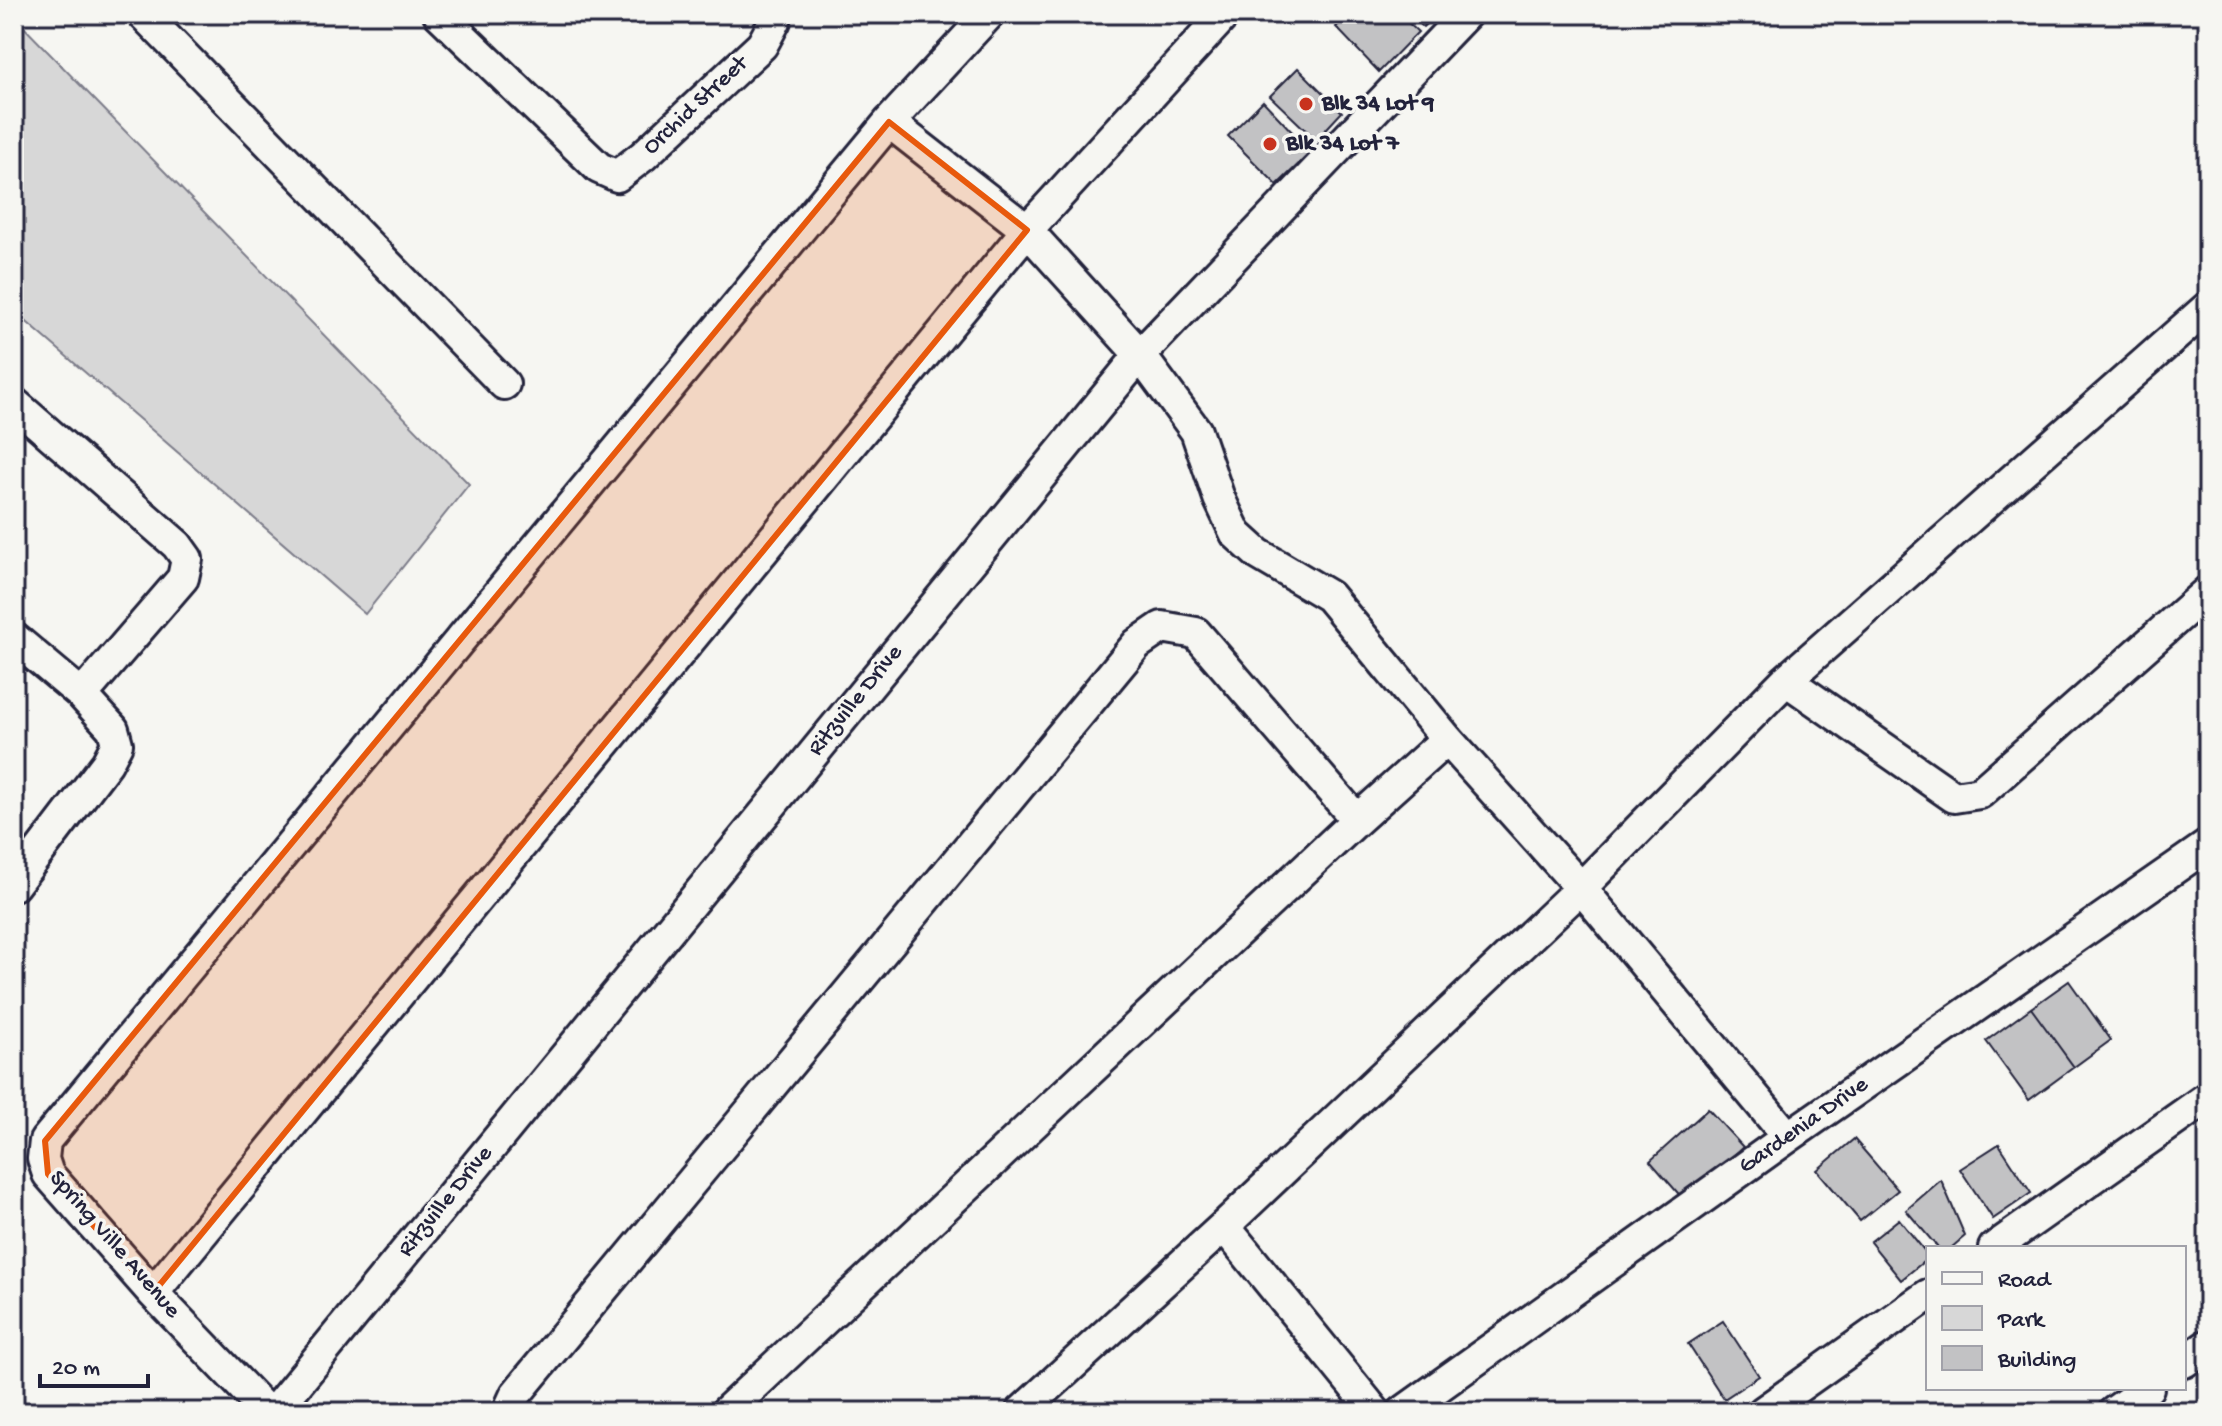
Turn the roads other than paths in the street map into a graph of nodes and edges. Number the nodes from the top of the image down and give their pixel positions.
1 (143, 14) edge
2 (439, 14) edge
3 (771, 14) edge
4 (989, 14) edge
5 (1225, 14) edge
6 (1466, 14) edge
7 (889, 122) junction
8 (1027, 230) junction
9 (2208, 307) edge
10 (1140, 355) junction
11 (504, 384) dead end
12 (14, 403) edge
13 (2208, 591) edge
14 (14, 638) edge
15 (1786, 680) junction
16 (82, 695) junction
17 (1447, 739) junction
18 (1357, 820) junction
19 (2208, 845) edge
20 (14, 885) edge
21 (1581, 888) junction
22 (2208, 1097) edge
23 (1788, 1137) junction
24 (1224, 1226) junction
25 (1997, 1246) edge
26 (153, 1293) junction
27 (1926, 1296) edge
28 (2208, 1345) edge
29 (2186, 1361) edge
30 (2145, 1390) edge
31 (267, 1412) edge
32 (274, 1412) edge
33 (511, 1412) edge
34 (726, 1412) edge
35 (1021, 1412) edge
36 (1375, 1412) edge
37 (1403, 1412) edge
38 (1763, 1412) edge
39 (2114, 1412) edge

1 - 11 street
2 - 3 street, Orchid Street
4 - 7 street
5 - 8 street
6 - 10 street, Ritzville Drive
7 - 8 street
7 - 26 street, Spring Ville Avenue
8 - 10 street
8 - 26 street
9 - 15 street
10 - 17 street
10 - 32 street, Ritzville Drive
12 - 16 street
13 - 15 street
14 - 16 street
15 - 21 street
16 - 20 street
17 - 18 street
17 - 21 street
18 - 33 street
18 - 34 street
19 - 23 street, Gardenia Drive
21 - 23 street
21 - 24 street
22 - 25 street
23 - 37 street, Gardenia Drive
24 - 35 street
24 - 36 street
26 - 31 street, Spring Ville Avenue
27 - 38 street
28 - 29 street
30 - 39 street

